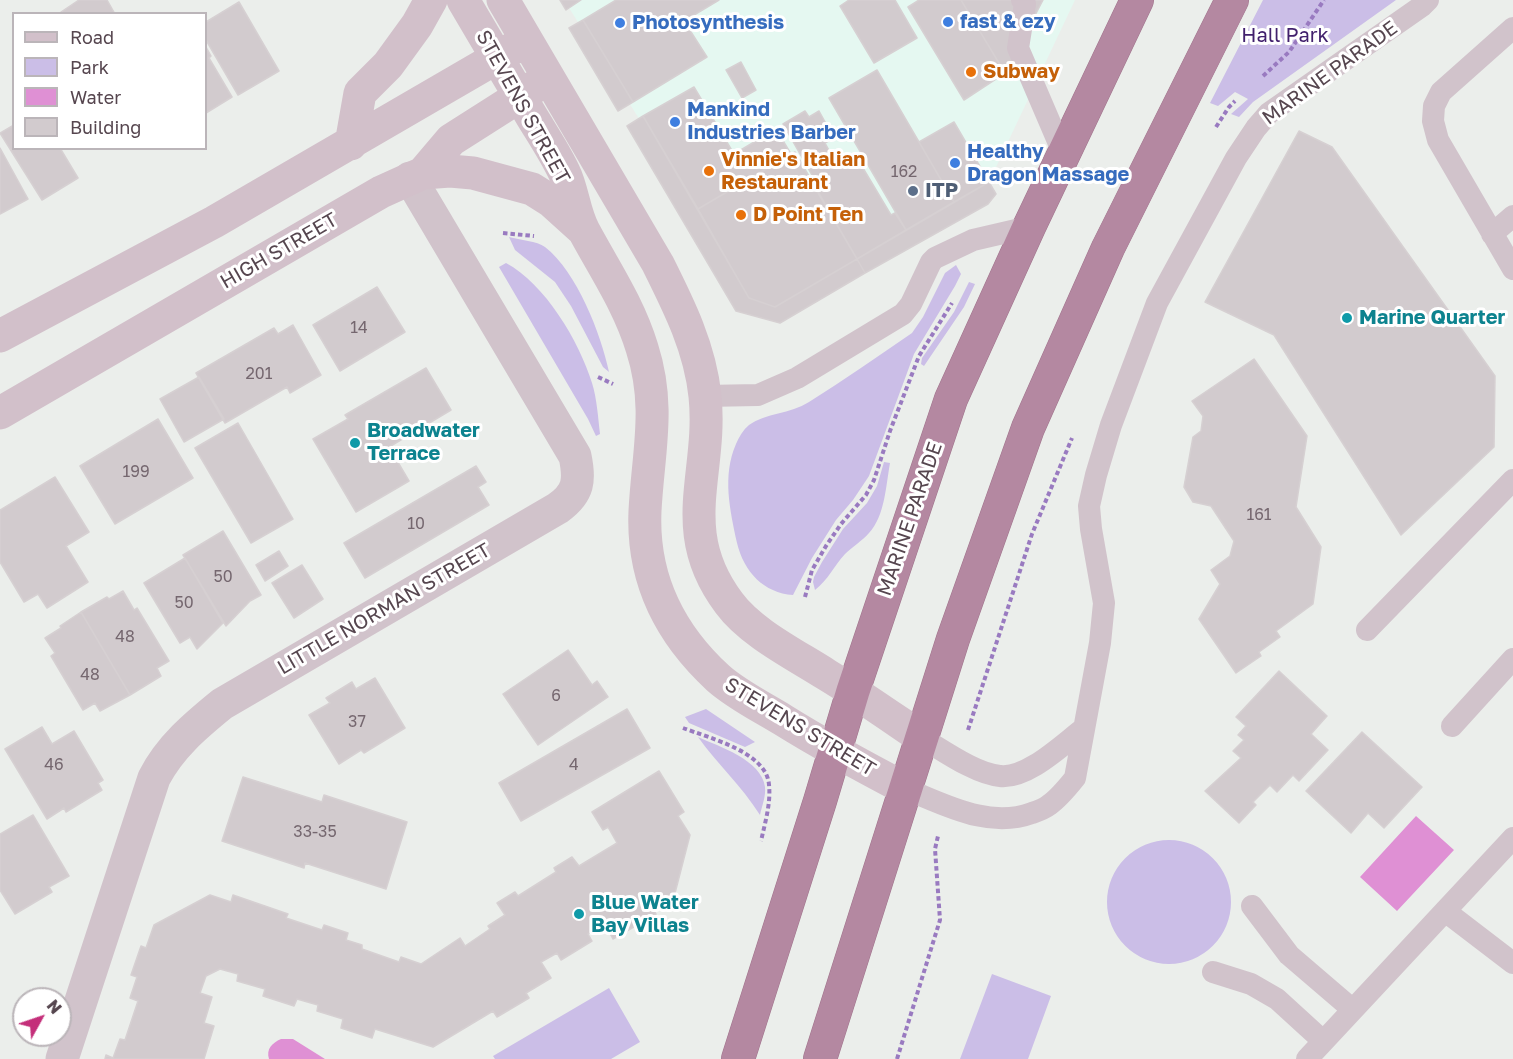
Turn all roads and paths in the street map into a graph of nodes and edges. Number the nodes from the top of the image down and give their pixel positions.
1 (431, 0) edge
2 (463, 0) edge
3 (504, 0) edge
4 (1022, 0) edge
5 (1137, 0) edge
6 (1232, 0) edge
7 (1428, 0) edge
8 (1513, 28) edge
9 (527, 40) junction
10 (497, 58) junction
11 (549, 79) junction
12 (520, 96) junction
13 (351, 144) junction
14 (1064, 153) junction
15 (416, 176) junction
16 (1513, 216) edge
17 (1029, 227) junction
18 (582, 229) junction
19 (1492, 234) junction
20 (1513, 269) edge
21 (955, 298) dead end
22 (0, 336) edge
23 (705, 396) junction
24 (0, 413) edge
25 (1513, 480) edge
26 (805, 597) dead end
27 (1367, 630) dead end
28 (1513, 659) edge
29 (853, 691) junction
30 (1452, 726) dead end
31 (683, 728) dead end
32 (1083, 729) junction
33 (922, 738) junction
34 (835, 752) junction
35 (906, 789) junction
36 (1513, 838) edge
37 (761, 841) dead end
38 (935, 849) dead end
39 (1252, 906) dead end
40 (1444, 911) junction
41 (1513, 963) edge
42 (1213, 972) dead end
43 (1352, 1009) junction
44 (1323, 1041) junction
45 (62, 1059) edge
46 (738, 1059) edge
47 (820, 1059) edge
48 (897, 1059) edge
49 (1307, 1059) edge

1 - 13 main road
2 - 10 main road, STEVENS STREET
3 - 9 main road, STEVENS STREET
4 - 14 lane
5 - 14 highway, MARINE PARADE
6 - 33 highway
7 - 32 lane, MARINE PARADE
8 - 19 lane
9 - 10 main road
9 - 11 main road, STEVENS STREET
10 - 12 main road, STEVENS STREET
10 - 13 main road
11 - 12 main road, HIGH STREET
11 - 23 main road, STEVENS STREET
12 - 15 main road, HIGH STREET
12 - 18 main road, STEVENS STREET
13 - 22 main road
14 - 17 highway, MARINE PARADE
15 - 18 main road
15 - 24 main road, HIGH STREET
15 - 45 street, LITTLE NORMAN STREET
16 - 19 lane
17 - 23 lane
17 - 29 highway, MARINE PARADE
18 - 34 main road, STEVENS STREET
19 - 20 lane
21 - 26 path
23 - 29 main road, STEVENS STREET
25 - 27 lane
28 - 30 lane
29 - 33 main road, STEVENS STREET
29 - 34 highway, MARINE PARADE
31 - 37 path
32 - 33 lane
32 - 35 lane, MARINE PARADE
33 - 35 highway
34 - 35 main road, STEVENS STREET
34 - 46 highway, MARINE PARADE
35 - 47 highway
36 - 40 lane
38 - 48 path
39 - 43 lane
40 - 41 lane
40 - 43 lane
42 - 44 lane
43 - 44 lane
44 - 49 lane

